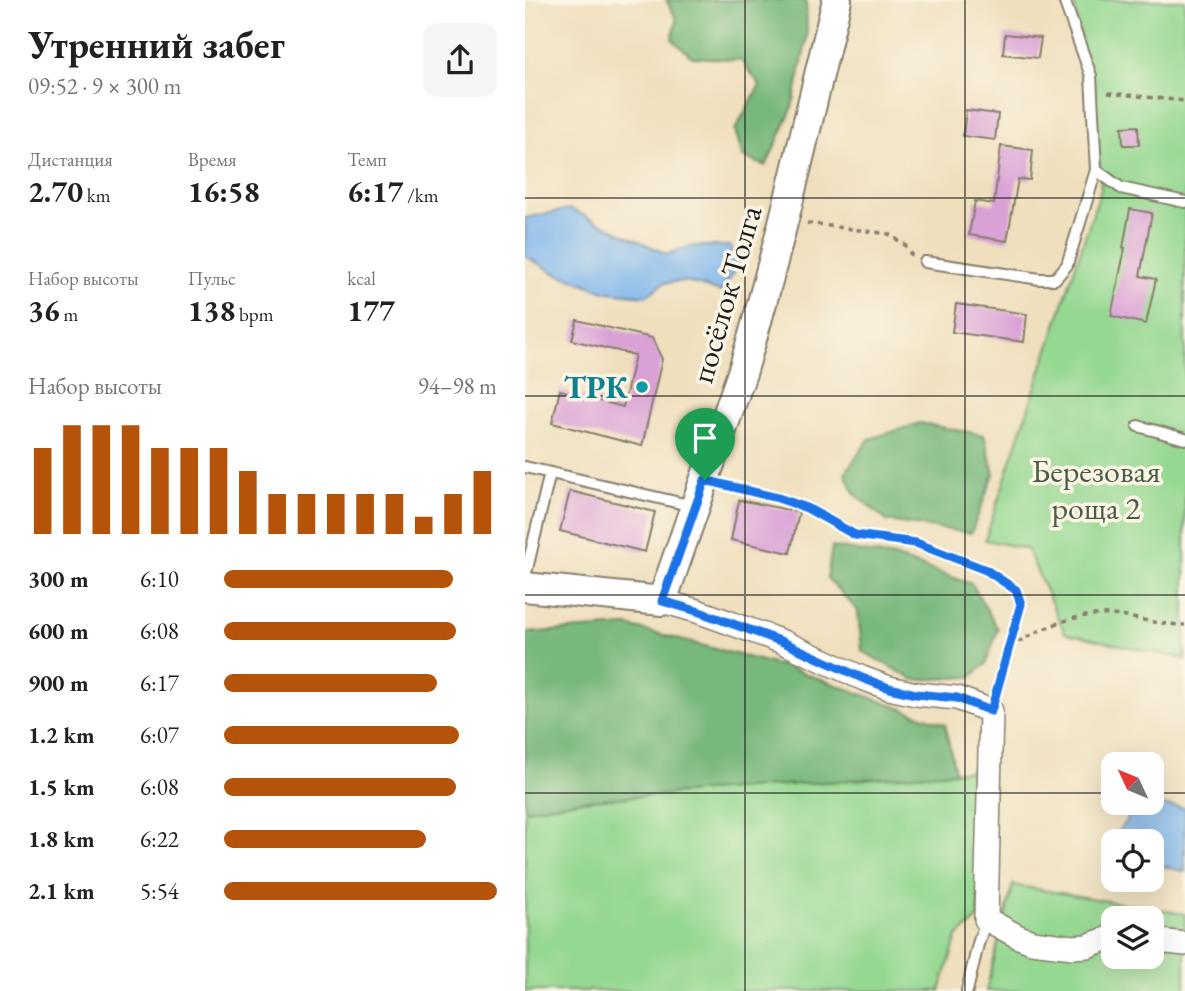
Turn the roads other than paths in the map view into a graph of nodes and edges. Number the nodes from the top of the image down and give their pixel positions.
1 (837, 0) edge
2 (1064, 0) edge
3 (1096, 170) junction
4 (1185, 202) edge
5 (925, 262) road end
6 (1138, 426) dead end
7 (1185, 439) edge
8 (525, 467) edge
9 (550, 473) junction
10 (695, 506) junction
11 (525, 577) edge
12 (525, 587) edge
13 (662, 601) junction
14 (986, 919) junction
15 (1101, 941) edge
16 (1164, 942) edge
17 (1185, 944) edge
18 (967, 991) edge

1 - 10 street, посёлок Толга
2 - 3 lane
3 - 4 lane
3 - 5 lane
6 - 7 lane
8 - 9 lane
9 - 10 lane
9 - 11 lane
10 - 13 street, посёлок Толга
12 - 13 street
13 - 14 street
14 - 15 street
14 - 18 lane
16 - 17 street

